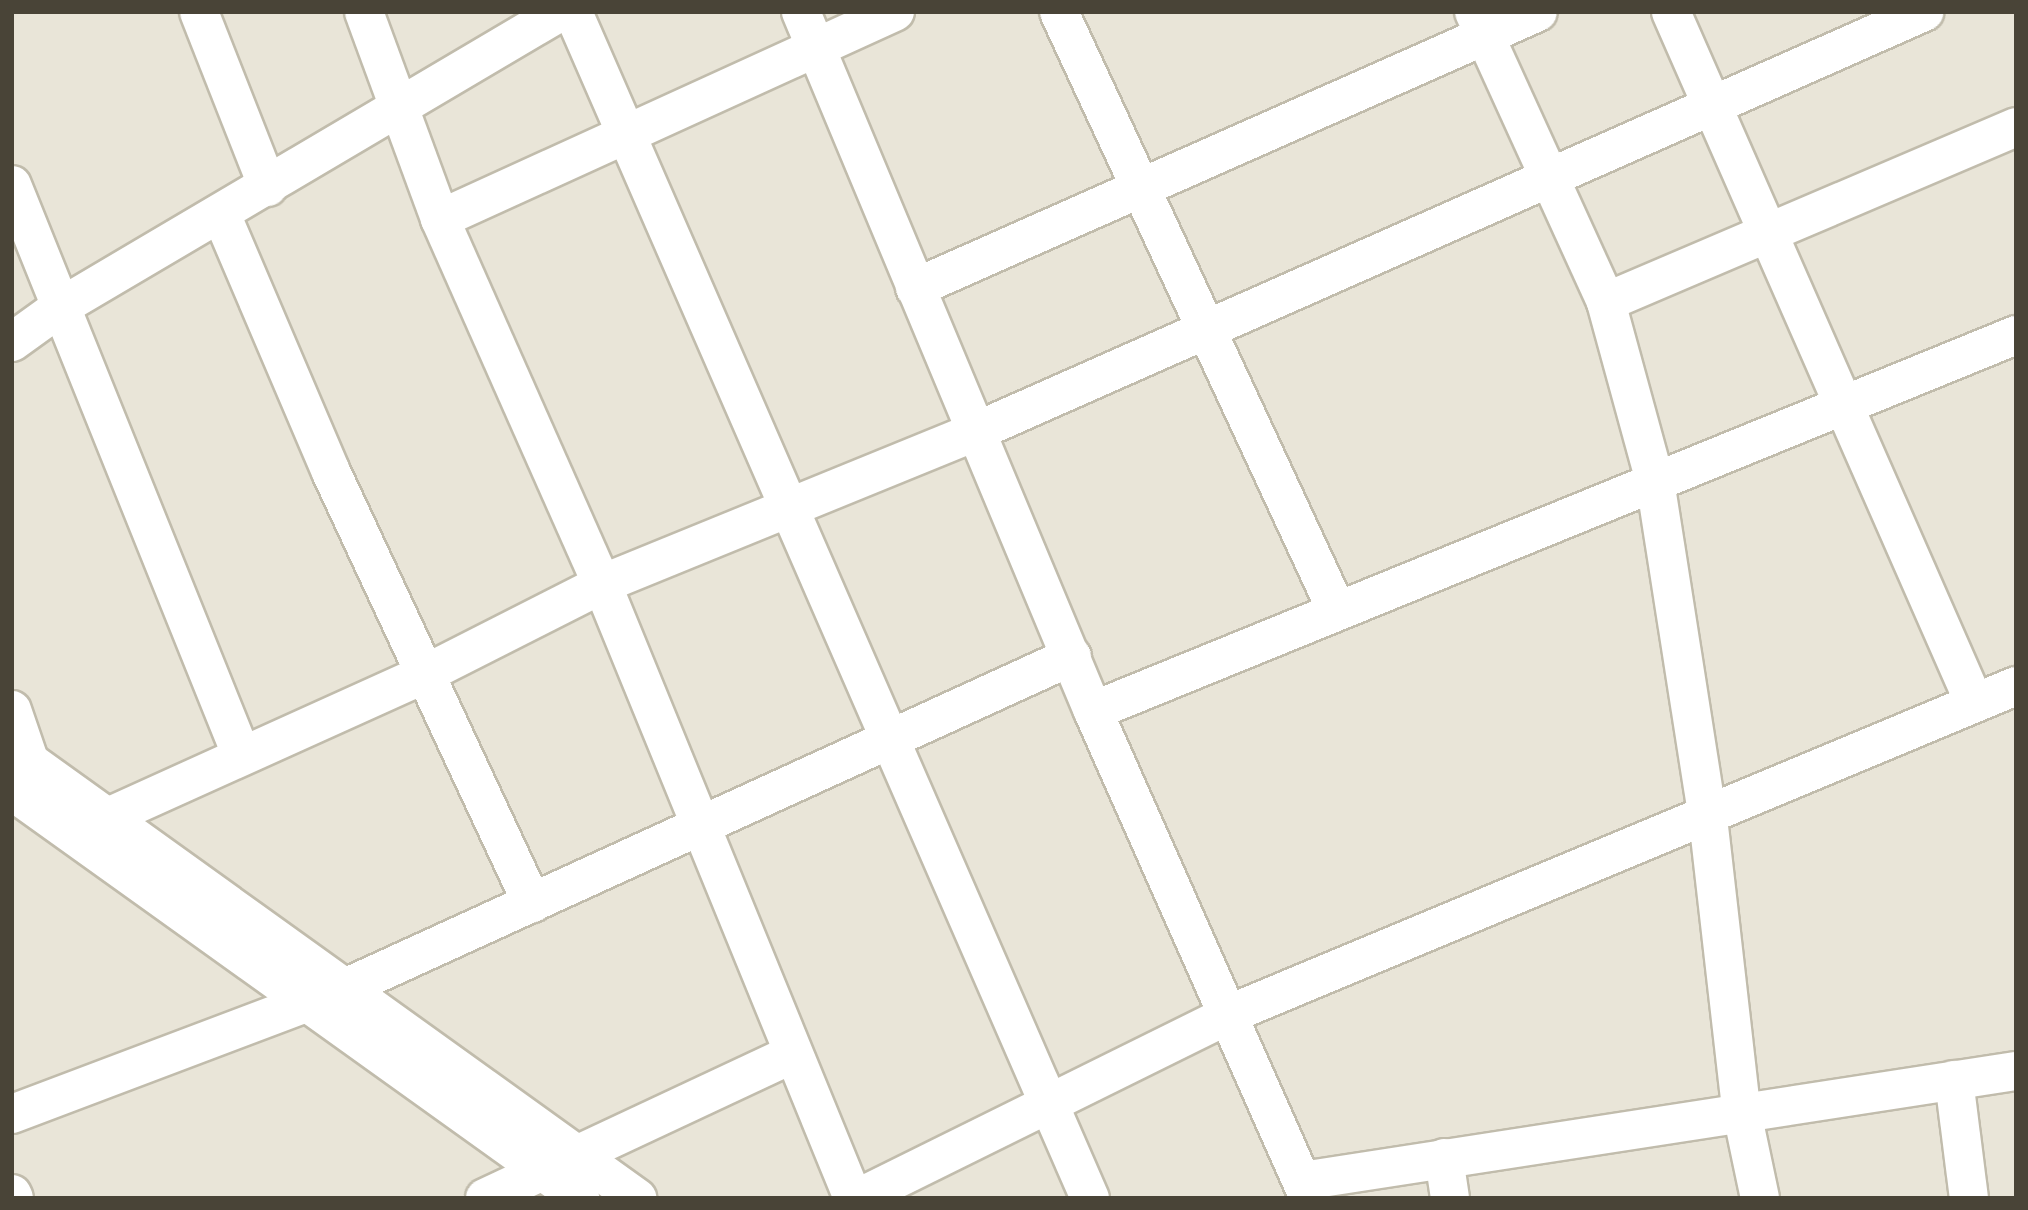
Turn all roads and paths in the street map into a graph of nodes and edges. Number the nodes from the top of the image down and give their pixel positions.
1 (199, 12) edge
2 (363, 12) edge
3 (573, 12) edge
4 (801, 12) edge
5 (895, 12) edge
6 (1538, 12) edge
7 (1671, 12) edge
8 (1924, 12) edge
9 (1070, 16) edge
10 (537, 18) edge
11 (1479, 25) edge
12 (815, 47) junction
13 (1711, 103) junction
14 (401, 109) junction
15 (2016, 127) edge
16 (627, 135) junction
17 (1549, 177) junction
18 (12, 185) edge
19 (268, 187) junction
20 (1144, 192) junction
21 (221, 214) junction
22 (440, 219) junction
23 (1769, 235) junction
24 (915, 288) junction
25 (1606, 302) junction
26 (62, 306) junction
27 (1208, 330) junction
28 (2016, 335) edge
29 (12, 342) edge
30 (1845, 400) junction
31 (977, 431) junction
32 (1655, 481) junction
33 (789, 507) junction
34 (602, 584) junction
35 (1337, 611) junction
36 (1072, 656) junction
37 (423, 675) junction
38 (2016, 687) edge
39 (1974, 702) junction
40 (12, 710) edge
41 (1093, 711) junction
42 (893, 740) junction
43 (241, 754) junction
44 (18, 767) edge
45 (108, 817) junction
46 (1708, 818) junction
47 (700, 825) junction
48 (532, 903) junction
49 (345, 988) junction
50 (304, 1000) junction
51 (1232, 1013) junction
52 (793, 1054) junction
53 (2016, 1071) edge
54 (1954, 1080) junction
55 (1049, 1103) junction
56 (1741, 1108) junction
57 (12, 1114) edge
58 (583, 1158) junction
59 (1444, 1158) junction
60 (546, 1173) junction
61 (1306, 1189) edge
62 (485, 1198) edge
63 (580, 1198) edge
64 (636, 1198) edge
65 (853, 1198) edge
66 (858, 1198) edge
67 (1090, 1198) edge
68 (1450, 1198) edge
69 (1760, 1198) edge
70 (1969, 1198) edge

1 - 19 street
2 - 14 street
3 - 16 street
4 - 12 street
5 - 12 street
6 - 11 street
7 - 13 street
8 - 13 street
9 - 20 street
10 - 14 street
11 - 17 street
11 - 20 street
12 - 16 street
12 - 24 street
13 - 17 street
13 - 23 street
14 - 19 street
14 - 22 street
15 - 23 street
16 - 22 street
16 - 33 street
17 - 25 street
17 - 27 street
18 - 26 street
19 - 21 street
20 - 24 street
20 - 27 street
21 - 26 street
21 - 37 street
22 - 34 street
23 - 25 street
23 - 30 street
24 - 31 street
25 - 32 street
26 - 29 street
26 - 43 street
27 - 31 street
27 - 35 street
28 - 30 street
30 - 32 street
30 - 39 street
31 - 33 street
31 - 36 street
32 - 35 street
32 - 46 street
33 - 34 street
33 - 42 street
34 - 37 street
34 - 47 street
35 - 41 street
36 - 41 street
36 - 42 street
37 - 43 street
37 - 48 street
38 - 39 street
39 - 46 street
40 - 44 street
41 - 51 street
42 - 47 street
42 - 55 street
43 - 45 street
44 - 45 street
44 - 50 street
45 - 49 street
46 - 51 street
46 - 56 street
47 - 48 street
47 - 52 street
48 - 49 street
49 - 50 street
49 - 58 street
50 - 57 street
50 - 60 street
51 - 55 street
51 - 61 street
52 - 58 street
52 - 65 street
53 - 54 street
54 - 56 street
54 - 70 street
55 - 66 street
55 - 67 street
56 - 59 street
56 - 69 street
58 - 60 street
58 - 64 street
59 - 61 street
59 - 68 street
60 - 62 street
60 - 63 street

